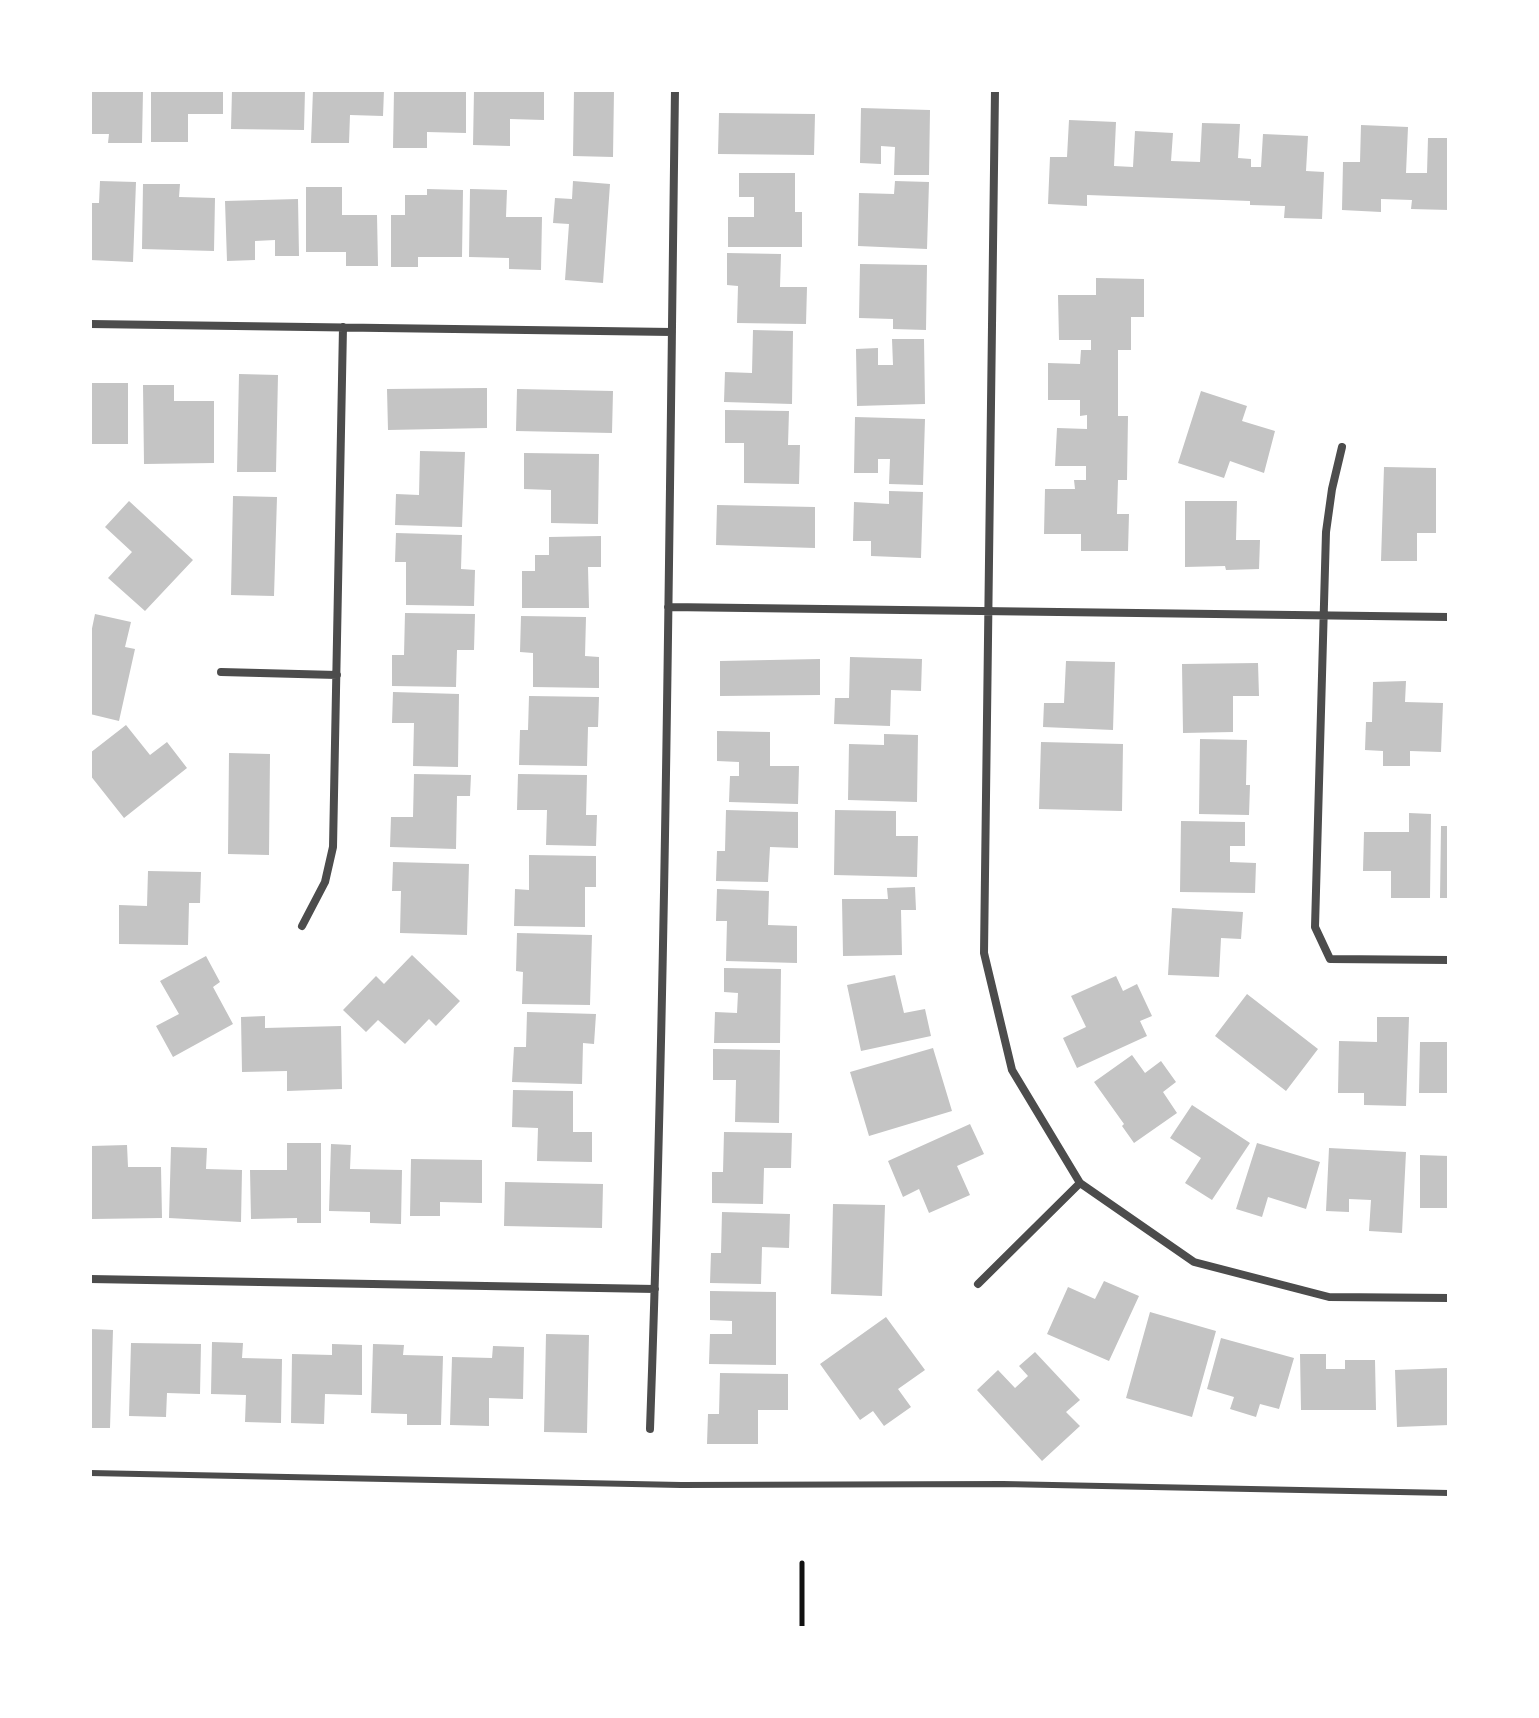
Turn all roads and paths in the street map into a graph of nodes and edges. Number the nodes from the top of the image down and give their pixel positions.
1 (675, 90) edge
2 (995, 90) edge
3 (90, 324) edge
4 (343, 327) junction
5 (672, 332) junction
6 (1342, 447) dead end
7 (668, 607) junction
8 (987, 611) junction
9 (1323, 617) junction
10 (1449, 617) edge
11 (221, 672) dead end
12 (337, 675) junction
13 (302, 926) dead end
14 (1449, 960) edge
15 (1080, 1183) junction
16 (90, 1279) edge
17 (978, 1284) dead end
18 (655, 1289) junction
19 (1449, 1298) edge
20 (650, 1429) dead end
21 (90, 1473) edge
22 (1449, 1493) edge
23 (802, 1563) dead end
24 (802, 1628) edge

1 - 5 street
2 - 8 street
3 - 4 street
4 - 5 street
4 - 12 street
5 - 7 street
6 - 9 street
7 - 8 street
7 - 18 street
8 - 9 street
8 - 15 street
9 - 10 street
9 - 14 street
11 - 12 street
12 - 13 street
15 - 17 street
15 - 19 street
16 - 18 street
18 - 20 street
21 - 22 lane
23 - 24 path

